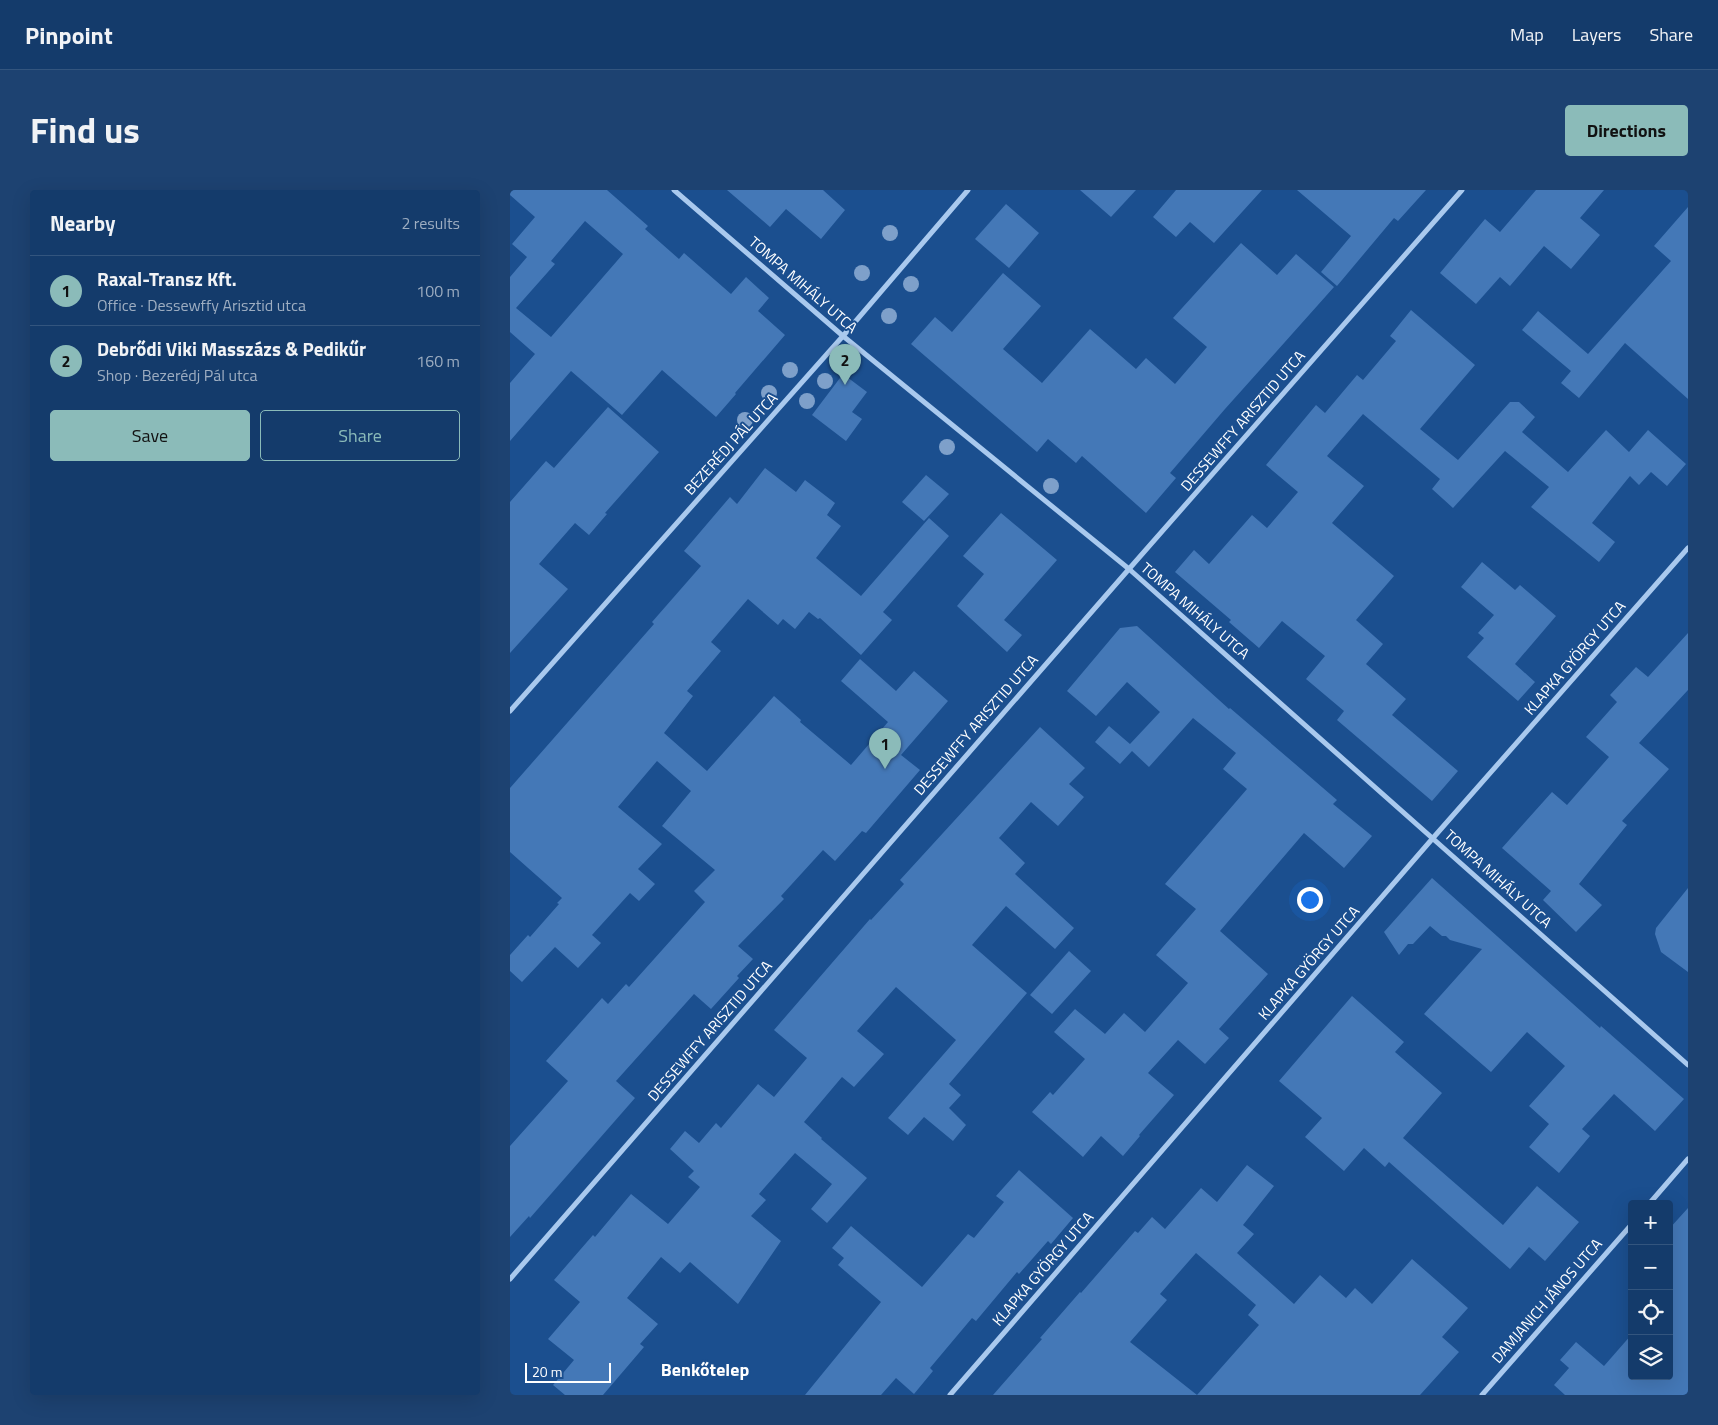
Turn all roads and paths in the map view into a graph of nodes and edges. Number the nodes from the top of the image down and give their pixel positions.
1 (674, 190) edge
2 (968, 190) edge
3 (1462, 190) edge
4 (844, 336) junction
5 (1688, 548) edge
6 (1129, 569) junction
7 (510, 712) edge
8 (1433, 838) junction
9 (1688, 1065) edge
10 (1688, 1160) edge
11 (1653, 1200) edge
12 (1628, 1229) edge
13 (510, 1279) edge
14 (950, 1395) edge
15 (1482, 1395) edge

1 - 4 street, TOMPA MIHÁLY UTCA
2 - 4 street, BEZERÉDJ PÁL UTCA
3 - 6 street, DESSEWFFY ARISZTID UTCA
4 - 6 street, TOMPA MIHÁLY UTCA
4 - 7 street, BEZERÉDJ PÁL UTCA
5 - 8 street, KLAPKA GYÖRGY UTCA
6 - 8 street, TOMPA MIHÁLY UTCA
6 - 13 street, DESSEWFFY ARISZTID UTCA
8 - 9 street, TOMPA MIHÁLY UTCA
8 - 14 street, KLAPKA GYÖRGY UTCA
10 - 11 street
12 - 15 street, DAMJANICH JÁNOS UTCA

